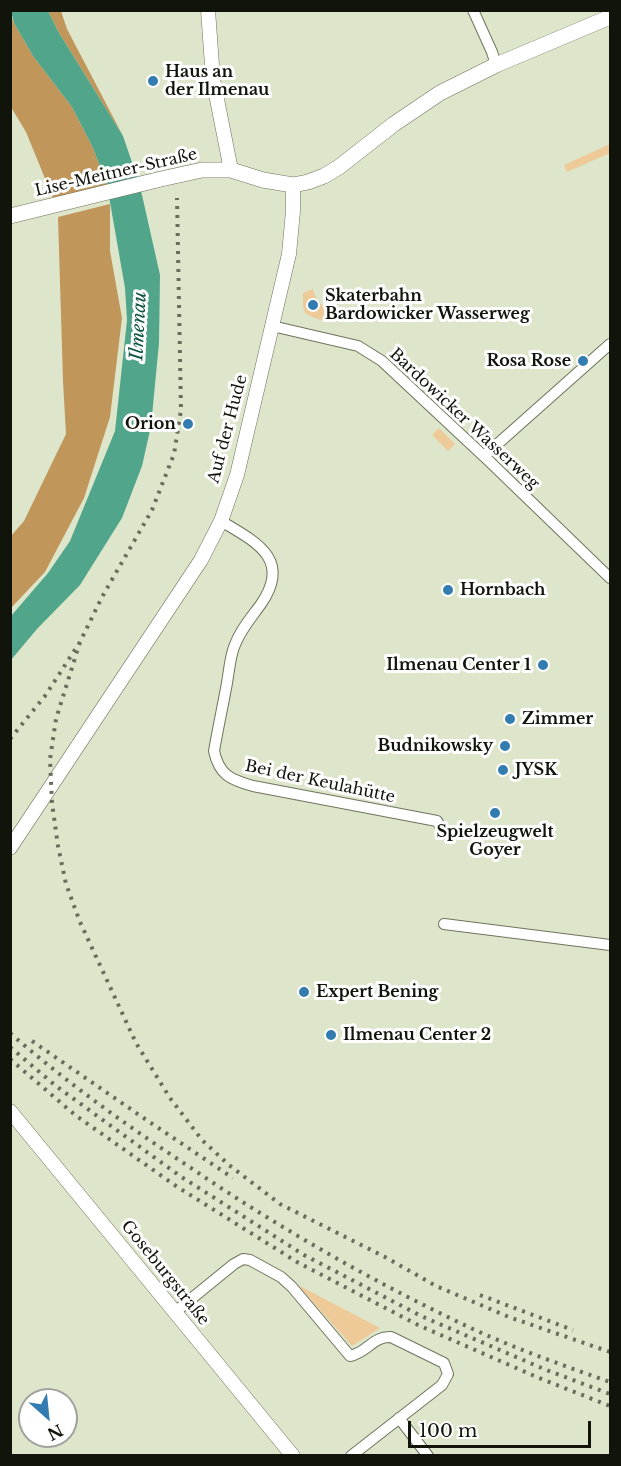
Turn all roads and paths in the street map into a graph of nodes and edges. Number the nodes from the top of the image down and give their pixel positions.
1 (208, 10) edge
2 (473, 10) edge
3 (610, 17) edge
4 (496, 65) junction
5 (231, 170) junction
6 (293, 185) junction
7 (10, 216) edge
8 (272, 326) junction
9 (610, 344) edge
10 (484, 456) junction
11 (221, 521) junction
12 (610, 578) edge
13 (446, 834) dead end
14 (10, 848) edge
15 (444, 924) dead end
16 (610, 945) edge
17 (10, 1111) edge
18 (175, 1312) junction
19 (399, 1418) junction
20 (293, 1455) edge
21 (351, 1455) edge
22 (428, 1455) edge

1 - 5 street
2 - 4 street
3 - 4 main road
4 - 6 main road
5 - 6 main road
5 - 7 main road, Lise-Meitner-Straße
6 - 8 street, Auf der Hude
8 - 10 street, Bardowicker Wasserweg
8 - 11 street, Auf der Hude
9 - 10 street
10 - 12 street, Bardowicker Wasserweg
11 - 13 street, Bei der Keulahütte
11 - 14 street, Auf der Hude
15 - 16 street
17 - 18 street, Goseburgstraße
18 - 19 street
18 - 20 street, Goseburgstraße
19 - 21 street
19 - 22 street

